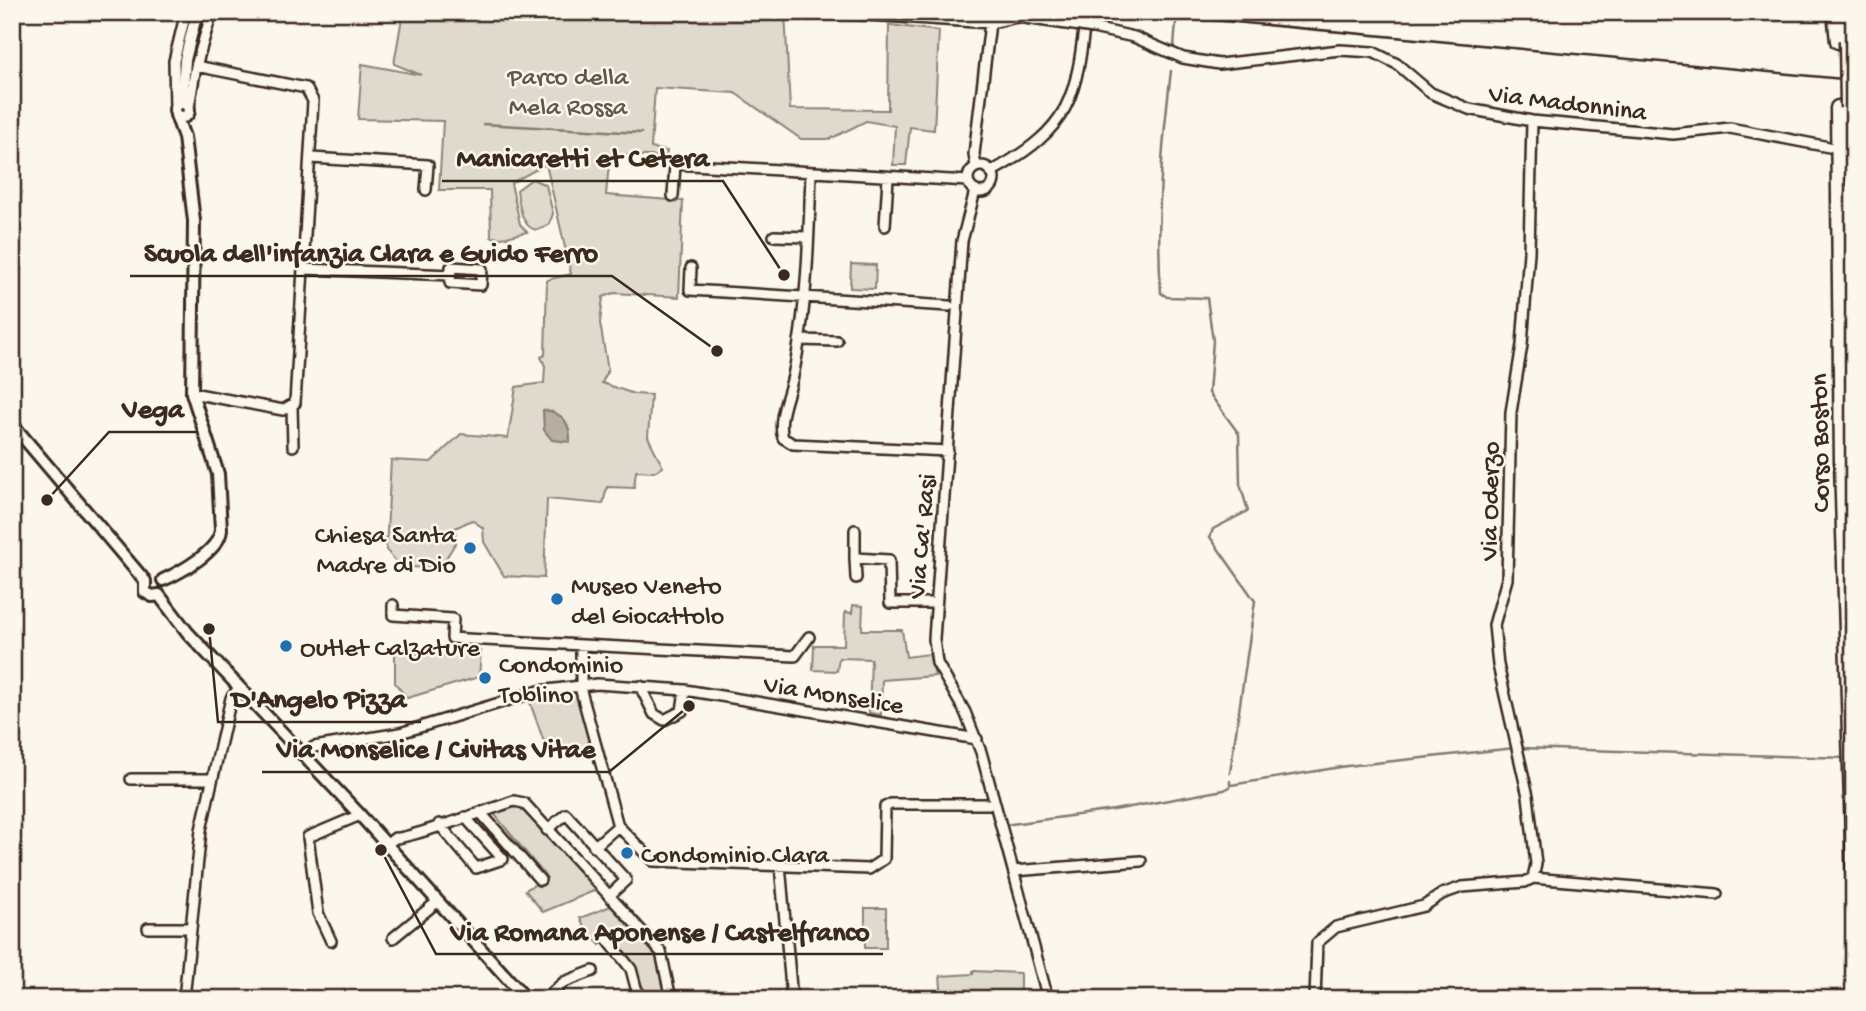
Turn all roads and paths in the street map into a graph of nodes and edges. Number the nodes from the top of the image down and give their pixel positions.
1 (186, 12) edge
2 (197, 12) edge
3 (212, 12) edge
4 (822, 12) edge
5 (1086, 12) edge
6 (1846, 12) edge
7 (1837, 17) edge
8 (990, 23) junction
9 (1842, 41) junction
10 (196, 66) junction
11 (1843, 108) junction
12 (182, 109) junction
13 (1532, 121) junction
14 (1829, 147) tunnel mouth
15 (311, 158) junction
16 (976, 167) junction
17 (811, 172) junction
18 (991, 172) junction
19 (887, 178) junction
20 (968, 181) junction
21 (426, 190) dead end
22 (975, 191) junction
23 (673, 196) dead end
24 (885, 226) dead end
25 (774, 236) dead end
26 (808, 237) junction
27 (305, 268) junction
28 (691, 268) dead end
29 (451, 275) junction
30 (804, 298) junction
31 (949, 306) dead end
32 (799, 340) junction
33 (837, 341) dead end
34 (192, 393) junction
35 (292, 407) junction
36 (12, 424) edge
37 (293, 446) dead end
38 (948, 451) junction
39 (855, 530) dead end
40 (1854, 545) edge
41 (855, 558) junction
42 (856, 578) dead end
43 (163, 580) junction
44 (145, 581) junction
45 (159, 595) junction
46 (934, 603) junction
47 (393, 604) dead end
48 (809, 637) dead end
49 (581, 645) junction
50 (581, 685) junction
51 (640, 686) junction
52 (239, 688) junction
53 (685, 690) junction
54 (976, 739) junction
55 (303, 755) junction
56 (131, 779) dead end
57 (212, 779) junction
58 (994, 804) junction
59 (480, 812) junction
60 (360, 816) junction
61 (465, 817) junction
62 (439, 824) junction
63 (618, 826) junction
64 (547, 830) junction
65 (594, 847) junction
66 (389, 850) junction
67 (517, 854) junction
68 (503, 859) junction
69 (1140, 861) dead end
70 (780, 865) junction
71 (1014, 871) junction
72 (1854, 872) edge
73 (1532, 878) junction
74 (540, 880) dead end
75 (1717, 894) dead end
76 (609, 896) junction
77 (437, 902) junction
78 (148, 928) dead end
79 (190, 928) junction
80 (393, 938) dead end
81 (607, 939) dead end
82 (331, 941) dead end
83 (593, 971) dead end
84 (184, 999) edge
85 (526, 999) edge
86 (545, 999) edge
87 (639, 999) edge
88 (671, 999) edge
89 (792, 999) edge
90 (1048, 999) edge
91 (1315, 999) edge

1 - 12 street
2 - 12 street
3 - 10 street
4 - 8 street, Via Madonnina
5 - 18 street, Via Ca' Rasi
6 - 9 highway, Corso Boston
7 - 9 highway, Corso Boston
8 - 13 street, Via Madonnina, bridge
8 - 16 street
9 - 11 highway, Corso Boston
10 - 12 street
10 - 15 street
11 - 40 highway, Corso Boston
11 - 72 highway, Corso Boston
12 - 34 street
13 - 14 street, Via Madonnina
13 - 73 street, Via Oderzo
15 - 21 street
15 - 27 street
16 - 18 street
16 - 20 street
17 - 19 street
17 - 23 street
17 - 26 street
18 - 22 street, Via Ca' Rasi
19 - 20 street
19 - 24 street
20 - 22 street
22 - 38 street, Via Ca' Rasi
25 - 26 street
26 - 30 street
27 - 29 street
27 - 35 street
28 - 30 street
29 - 29 street
30 - 31 street
30 - 32 street
32 - 33 street
32 - 38 street
34 - 35 street
34 - 43 street
35 - 37 street
36 - 44 street
38 - 46 street, Via Ca' Rasi
39 - 41 street
41 - 42 street
41 - 46 street
43 - 44 street
43 - 45 street
44 - 45 street
45 - 52 street
46 - 54 street, Via Ca' Rasi
47 - 49 street
48 - 49 street
49 - 50 street
50 - 51 street, Via Monselice
50 - 55 street, Via Monselice
50 - 63 street
51 - 53 street, Via Monselice
51 - 53 street
52 - 55 street
52 - 57 street
53 - 54 street, Via Monselice
54 - 58 street, Via Ca' Rasi
55 - 60 street
56 - 57 street
57 - 79 street
58 - 70 street
58 - 71 street, Via Ca' Rasi
59 - 61 street
59 - 64 street
59 - 67 street
60 - 66 street
60 - 82 street
61 - 62 street
61 - 68 street
62 - 66 street
62 - 68 street
63 - 65 street
63 - 70 street
64 - 65 street
64 - 76 street
65 - 76 street
66 - 77 street
67 - 68 street
67 - 74 street
69 - 71 street
70 - 89 street
71 - 90 street, Via Ca' Rasi
73 - 75 street
73 - 91 street
76 - 88 street
77 - 80 street
77 - 85 street
78 - 79 street
79 - 84 street
81 - 87 street
83 - 86 street

